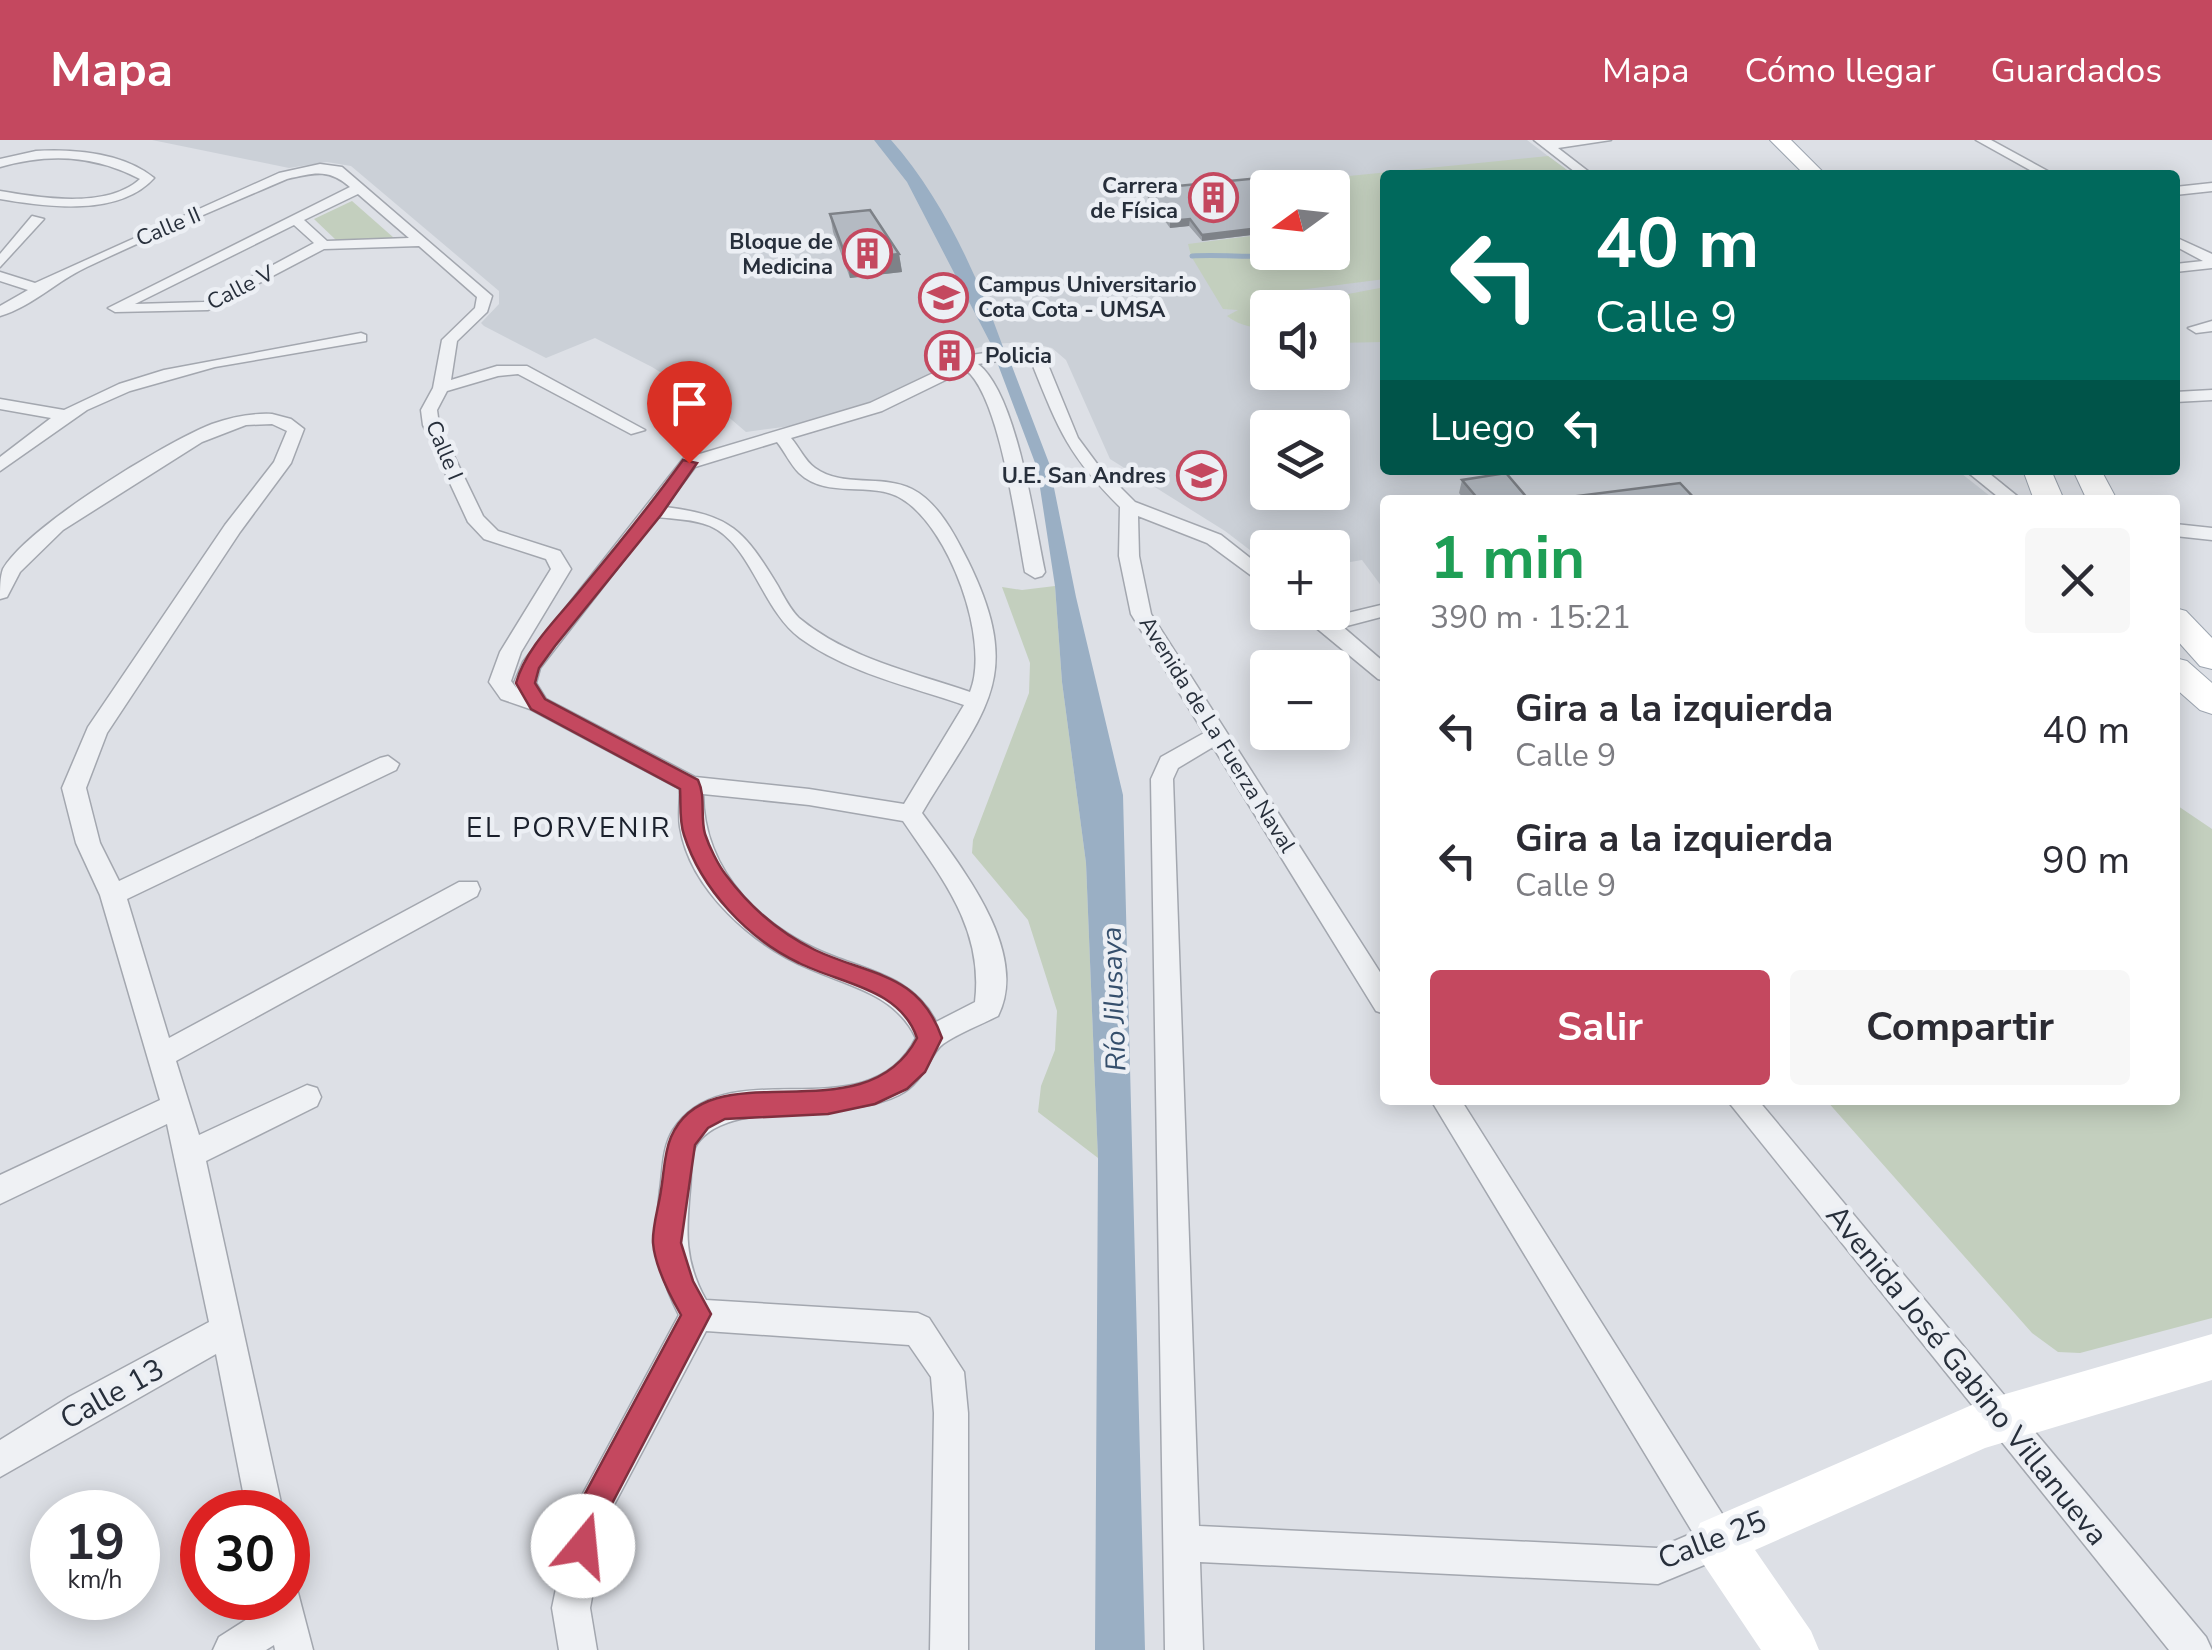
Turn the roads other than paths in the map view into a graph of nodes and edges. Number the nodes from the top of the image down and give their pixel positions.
1 (1605, 140) edge
2 (1780, 140) edge
3 (1982, 140) edge
4 (1544, 143) edge
5 (0, 162) edge
6 (1580, 170) edge
7 (1811, 170) edge
8 (2039, 170) edge
9 (353, 182) junction
10 (2212, 187) edge
11 (2180, 190) edge
12 (0, 195) edge
13 (294, 218) junction
14 (37, 219) dead end
15 (422, 242) junction
16 (2180, 244) edge
17 (321, 245) junction
18 (2212, 262) edge
19 (0, 263) edge
20 (2180, 267) edge
21 (0, 276) edge
22 (36, 288) junction
23 (0, 312) edge
24 (362, 338) dead end
25 (966, 362) junction
26 (440, 388) junction
27 (2212, 395) edge
28 (2180, 397) edge
29 (0, 404) edge
30 (62, 415) junction
31 (637, 430) dead end
32 (782, 438) junction
33 (0, 466) edge
34 (1980, 475) edge
35 (2006, 495) edge
36 (1129, 506) junction
37 (655, 511) junction
38 (2180, 531) edge
39 (2212, 534) edge
40 (1250, 568) edge
41 (1035, 572) dead end
42 (0, 593) edge
43 (1380, 611) edge
44 (1350, 619) edge
45 (2180, 623) edge
46 (1335, 630) edge
47 (2212, 658) edge
48 (1380, 670) edge
49 (2180, 673) edge
50 (974, 701) junction
51 (2212, 702) edge
52 (538, 704) junction
53 (1218, 734) junction
54 (388, 764) dead end
55 (691, 785) junction
56 (910, 814) junction
57 (468, 889) dead end
58 (113, 895) junction
59 (1380, 995) edge
60 (930, 1038) junction
61 (162, 1056) junction
62 (307, 1096) dead end
63 (1448, 1105) edge
64 (1745, 1105) edge
65 (174, 1107) junction
66 (190, 1154) junction
67 (0, 1190) edge
68 (697, 1314) junction
69 (226, 1332) junction
70 (2212, 1357) edge
71 (2001, 1420) junction
72 (0, 1460) edge
73 (259, 1490) edge
74 (1718, 1541) junction
75 (1183, 1543) junction
76 (288, 1621) edge
77 (232, 1650) edge
78 (578, 1650) edge
79 (949, 1650) edge
80 (1184, 1650) edge
81 (1792, 1650) edge
82 (2193, 1650) edge

1 - 4 street
2 - 7 main road
3 - 8 street
4 - 6 street
5 - 12 street
9 - 13 street
9 - 15 street, Calle I
9 - 22 street, Calle II
10 - 11 street
13 - 17 street
13 - 17 street, Calle V
14 - 19 street
15 - 17 street
15 - 26 street, Calle I
16 - 18 street
18 - 20 street
21 - 22 street
22 - 23 street, Calle II
24 - 30 street
25 - 32 street
25 - 36 street
25 - 41 street
26 - 31 street
26 - 52 street, Calle I
27 - 28 street
29 - 30 street
30 - 33 street
32 - 37 street
32 - 50 street
34 - 35 street
36 - 40 street
36 - 53 street, Avenida de La Fuerza Naval
37 - 50 street
37 - 52 street
38 - 39 street
42 - 58 street
43 - 44 street
45 - 47 main road
46 - 48 street
49 - 51 main road
50 - 56 street
52 - 55 street
53 - 59 street, Avenida de La Fuerza Naval
53 - 75 street
54 - 58 street
55 - 56 street
55 - 60 street
56 - 60 street
57 - 61 street
58 - 61 street
60 - 68 street
61 - 65 street
62 - 66 street
63 - 74 street
64 - 71 street, Avenida José Gabino Villanueva
65 - 66 street
65 - 67 street
66 - 69 street
68 - 78 street
68 - 79 street
69 - 72 street, Calle 13
69 - 73 street
70 - 71 street, Calle 25
71 - 74 street, Calle 25
71 - 82 street, Avenida José Gabino Villanueva
74 - 75 street, Calle 25
74 - 81 street
75 - 80 street
76 - 77 street

